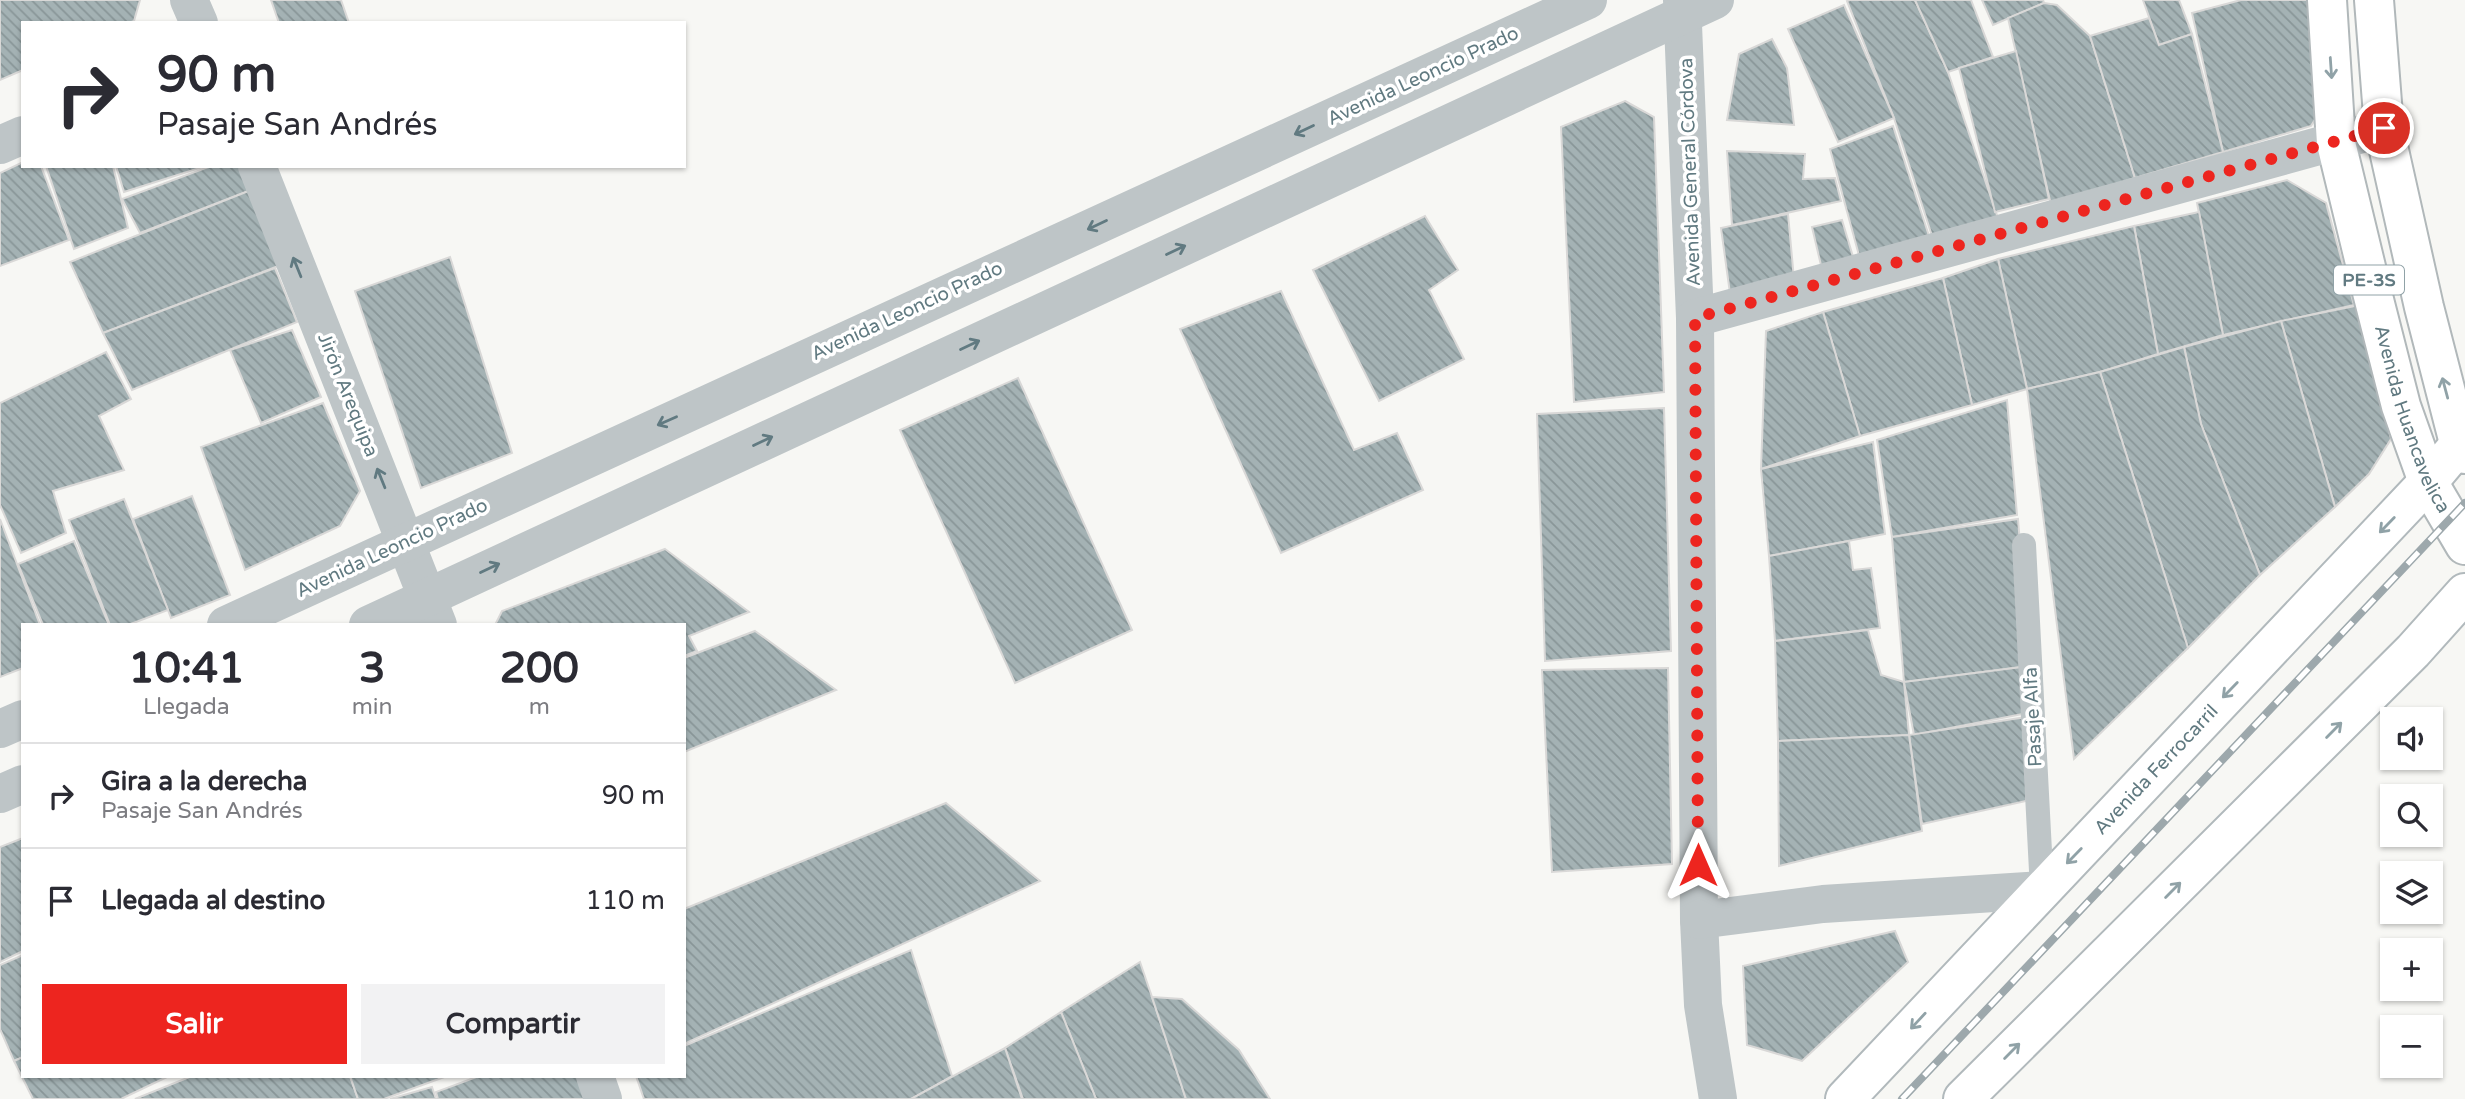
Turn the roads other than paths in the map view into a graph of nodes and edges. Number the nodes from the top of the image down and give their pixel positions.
1 (188, 0) edge
2 (1588, 0) edge
3 (2327, 0) edge
4 (2374, 0) edge
5 (1694, 5) edge
6 (198, 21) edge
7 (2384, 128) junction
8 (21, 136) edge
9 (2336, 143) junction
10 (0, 145) edge
11 (258, 168) edge
12 (1058, 242) junction
13 (1082, 293) junction
14 (1695, 318) junction
15 (704, 404) junction
16 (2463, 445) edge
17 (729, 457) junction
18 (2428, 482) junction
19 (407, 541) junction
20 (2024, 545) dead end
21 (2465, 545) edge
22 (2465, 593) edge
23 (433, 611) edge
24 (230, 623) edge
25 (377, 623) edge
26 (21, 720) edge
27 (0, 729) edge
28 (21, 785) edge
29 (0, 794) edge
30 (2042, 890) junction
31 (1699, 920) junction
32 (596, 1078) edge
33 (603, 1099) edge
34 (1718, 1099) edge
35 (1845, 1099) edge
36 (1963, 1099) edge

1 - 6 street
2 -> 12 street, Avenida Leoncio Prado
3 -> 9 main road, Avenida Huancavelica / PE-3S
4 - 7 main road, Avenida Huancavelica / PE-3S
13 -> 5 street
5 - 14 street, Avenida General Córdova
7 - 9 street
16 -> 7 main road, Avenida Huancavelica / PE-3S
8 - 10 street
9 - 14 street
9 - 18 main road, Avenida Huancavelica / PE-3S
19 -> 11 street, Jirón Arequipa
12 - 13 street
12 - 15 street, Avenida Leoncio Prado
17 -> 13 street
14 - 31 street, Avenida General Córdova
15 - 17 street
15 -> 19 street, Avenida Leoncio Prado
16 - 18 main road, Avenida Ferrocarril
23 -> 17 street
18 - 21 main road, Avenida Huancavelica / PE-3S
18 -> 30 main road, Avenida Ferrocarril
19 - 23 street, Jirón Arequipa
19 - 24 street, Avenida Leoncio Prado
20 - 30 lane, Pasaje Alfa
36 -> 22 main road
23 - 25 street
26 - 27 street
28 - 29 street
30 - 31 street
30 -> 35 main road, Avenida Ferrocarril
31 - 34 street, Avenida General Córdova
32 - 33 street

